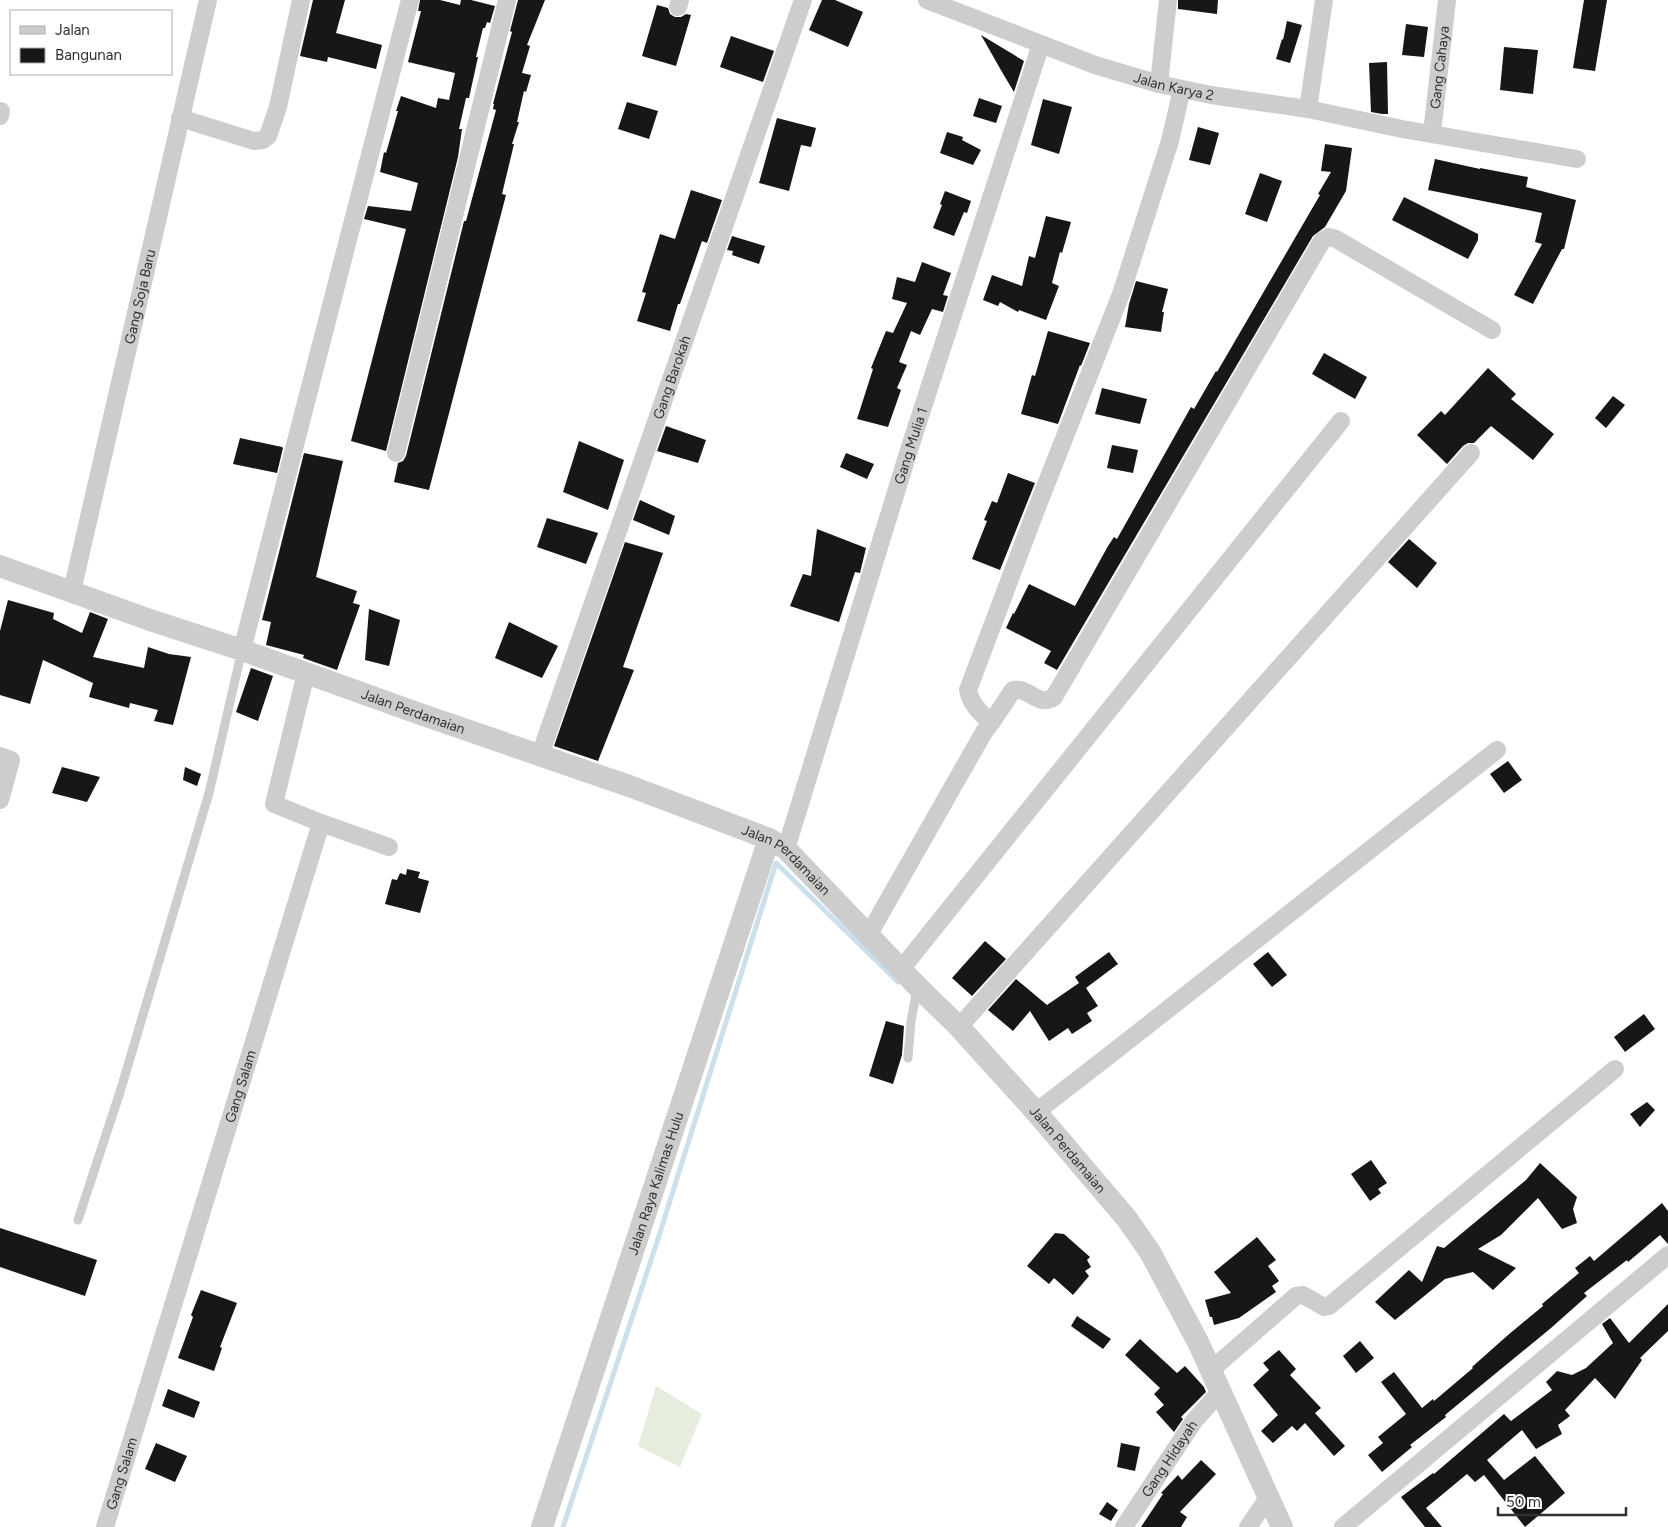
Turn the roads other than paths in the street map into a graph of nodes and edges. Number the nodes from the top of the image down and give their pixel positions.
1 (208, 0) edge
2 (301, 0) edge
3 (410, 0) edge
4 (507, 0) edge
5 (803, 0) edge
6 (927, 0) edge
7 (1168, 0) edge
8 (1324, 0) edge
9 (1447, 0) edge
10 (1041, 44) junction
11 (1159, 84) junction
12 (1182, 89) junction
13 (1308, 110) junction
14 (180, 118) junction
15 (1432, 133) junction
16 (1577, 159) dead end
17 (1492, 330) dead end
18 (1341, 421) dead end
19 (396, 453) dead end
20 (1471, 453) dead end
21 (0, 566) edge
22 (72, 591) junction
23 (242, 650) junction
24 (306, 672) junction
25 (991, 723) junction
26 (1497, 750) dead end
27 (540, 755) junction
28 (0, 756) edge
29 (0, 800) edge
30 (321, 823) junction
31 (778, 844) junction
32 (389, 847) dead end
33 (869, 934) junction
34 (902, 968) junction
35 (918, 987) junction
36 (959, 1027) junction
37 (908, 1058) dead end
38 (1615, 1069) dead end
39 (1036, 1112) junction
40 (78, 1220) dead end
41 (1668, 1255) edge
42 (1211, 1370) junction
43 (1220, 1392) junction
44 (1268, 1498) junction
45 (105, 1527) edge
46 (542, 1527) edge
47 (1124, 1527) edge
48 (1248, 1527) edge
49 (1282, 1527) edge
50 (1343, 1527) edge

1 - 14 street, Gang Soja Baru
2 - 14 street
3 - 23 street
4 - 19 street
5 - 27 street, Gang Barokah
6 - 10 street, Jalan Karya 2
7 - 11 street
8 - 13 street
9 - 15 street, Gang Cahaya
10 - 11 street, Jalan Karya 2
10 - 31 street, Gang Mulia 1
11 - 12 street, Jalan Karya 2
12 - 13 street, Jalan Karya 2
12 - 25 street
13 - 15 street, Jalan Karya 2
14 - 22 street, Gang Soja Baru
15 - 16 street, Jalan Karya 2
17 - 25 street
18 - 34 street
20 - 36 street
21 - 22 street, Jalan Perdamaian
22 - 23 street, Jalan Perdamaian
23 - 24 street, Jalan Perdamaian
23 - 40 lane
24 - 27 street, Jalan Perdamaian
24 - 30 street
25 - 33 street
26 - 39 street
27 - 31 street, Jalan Perdamaian
28 - 29 street
30 - 32 street
30 - 45 street, Gang Salam
31 - 33 street, Jalan Perdamaian
31 - 46 street, Jalan Raya Kalimas Hulu
33 - 34 street, Jalan Perdamaian
34 - 35 street, Jalan Perdamaian
35 - 36 street, Jalan Perdamaian
35 - 37 lane
36 - 39 street, Jalan Perdamaian
38 - 42 street
39 - 42 street, Jalan Perdamaian
41 - 50 street
42 - 43 street, Jalan Perdamaian
43 - 44 street, Jalan Perdamaian
43 - 47 street, Gang Hidayah
44 - 48 street
44 - 49 street, Jalan Perdamaian

